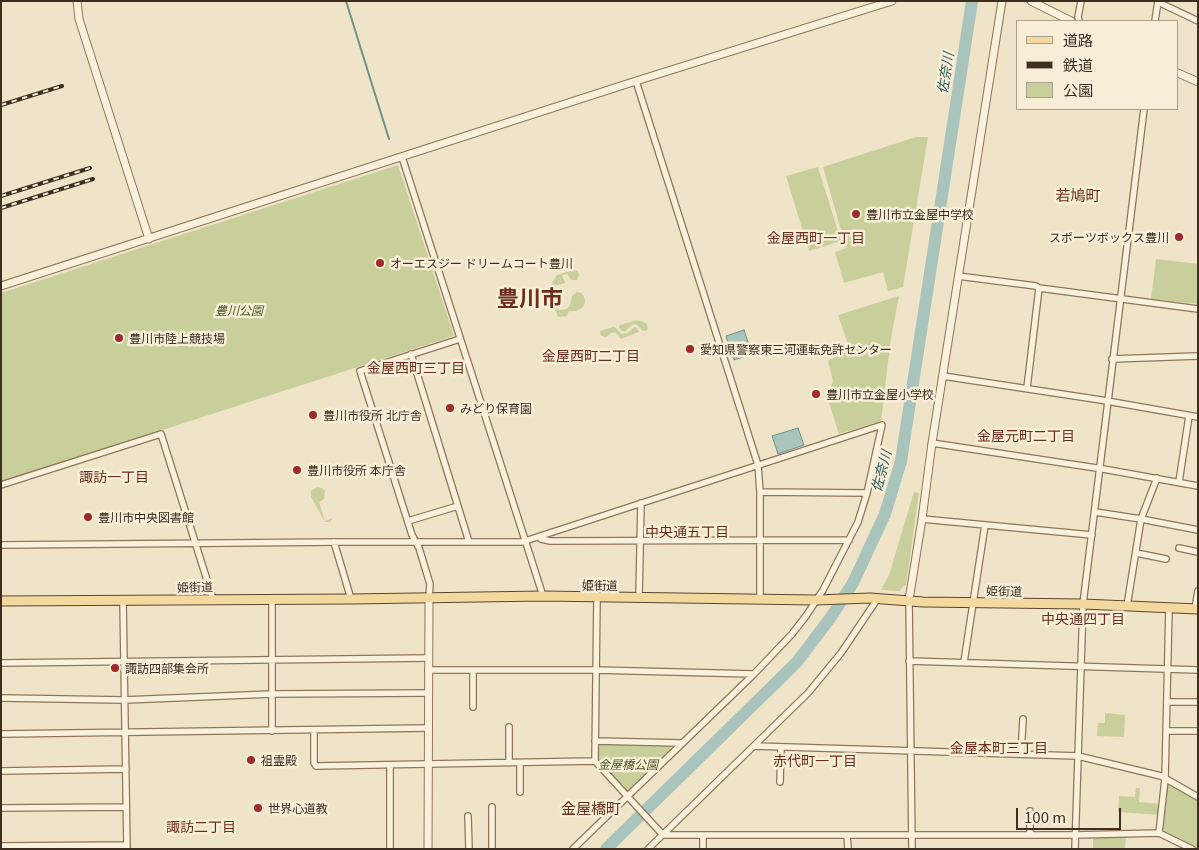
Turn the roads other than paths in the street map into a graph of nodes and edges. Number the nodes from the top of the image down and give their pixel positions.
1 (77, 1) edge
2 (892, 1) edge
3 (1002, 1) edge
4 (1030, 1) edge
5 (1081, 1) edge
6 (1158, 1) edge
7 (1069, 20) edge
8 (1079, 20) edge
9 (1155, 20) edge
10 (1198, 21) edge
11 (1179, 73) edge
12 (636, 81) junction
13 (1198, 82) edge
14 (1144, 110) edge
15 (402, 157) junction
16 (149, 239) junction
17 (958, 276) junction
18 (1, 286) edge
19 (1038, 288) junction
20 (1120, 298) junction
21 (1198, 309) edge
22 (460, 339) junction
23 (411, 354) junction
24 (1198, 356) edge
25 (1112, 358) junction
26 (943, 376) junction
27 (1027, 388) junction
28 (1107, 401) junction
29 (1189, 416) junction
30 (1198, 417) edge
31 (932, 443) junction
32 (758, 465) junction
33 (1100, 469) junction
34 (1157, 478) junction
35 (1179, 482) junction
36 (1, 485) edge
37 (1198, 486) edge
38 (760, 492) junction
39 (867, 493) junction
40 (641, 503) junction
41 (458, 506) junction
42 (1095, 512) junction
43 (922, 519) junction
44 (1141, 519) junction
45 (408, 521) junction
46 (985, 525) junction
47 (1198, 530) edge
48 (1092, 535) junction
49 (539, 537) junction
50 (640, 540) junction
51 (759, 540) junction
52 (849, 540) junction
53 (526, 541) junction
54 (334, 542) junction
55 (469, 542) junction
56 (196, 543) junction
57 (416, 543) junction
58 (1, 545) edge
59 (1179, 548) dead end
60 (1198, 552) edge
61 (1136, 553) junction
62 (1166, 559) dead end
63 (1198, 591) edge
64 (543, 596) junction
65 (429, 598) junction
66 (596, 598) junction
67 (639, 598) junction
68 (874, 598) junction
69 (213, 599) junction
70 (272, 599) junction
71 (351, 599) junction
72 (760, 599) junction
73 (123, 600) junction
74 (816, 600) junction
75 (909, 600) junction
76 (1, 601) edge
77 (973, 603) junction
78 (1083, 604) junction
79 (1127, 606) junction
80 (1169, 608) junction
81 (1196, 609) edge
82 (428, 658) junction
83 (271, 660) junction
84 (124, 661) junction
85 (909, 661) junction
86 (964, 662) junction
87 (1, 663) edge
88 (1081, 667) junction
89 (1168, 669) junction
90 (428, 670) junction
91 (473, 670) junction
92 (595, 670) junction
93 (1198, 670) edge
94 (754, 674) junction
95 (428, 693) junction
96 (272, 694) junction
97 (1, 698) edge
98 (124, 700) junction
99 (1168, 702) junction
100 (1198, 702) edge
101 (473, 707) dead end
102 (1022, 719) dead end
103 (509, 727) dead end
104 (428, 728) junction
105 (314, 730) junction
106 (1167, 730) junction
107 (272, 731) junction
108 (1198, 731) edge
109 (125, 732) junction
110 (1, 734) edge
111 (595, 741) junction
112 (681, 743) junction
113 (754, 746) junction
114 (780, 747) junction
115 (910, 751) junction
116 (1021, 754) junction
117 (1078, 756) junction
118 (594, 761) junction
119 (509, 763) junction
120 (520, 763) junction
121 (428, 764) junction
122 (390, 765) junction
123 (126, 769) junction
124 (1, 771) edge
125 (1165, 778) junction
126 (780, 782) dead end
127 (520, 792) dead end
128 (627, 796) junction
129 (1198, 797) edge
130 (126, 807) junction
131 (492, 807) dead end
132 (1, 808) edge
133 (1030, 811) dead end
134 (468, 816) dead end
135 (1159, 834) junction
136 (663, 835) junction
137 (702, 835) junction
138 (848, 835) junction
139 (912, 835) junction
140 (1030, 835) junction
141 (1075, 835) junction
142 (1, 846) edge
143 (127, 847) edge
144 (1184, 847) edge
145 (390, 849) edge
146 (428, 849) edge
147 (469, 849) edge
148 (492, 849) edge
149 (574, 849) edge
150 (648, 849) edge
151 (703, 849) edge
152 (848, 849) edge
153 (912, 849) edge
154 (1075, 849) edge
155 (1192, 849) edge

1 - 16 street
2 - 12 street
3 - 17 street
4 - 7 street
5 - 8 street
6 - 9 street
6 - 10 street
11 - 13 street
12 - 15 street
12 - 32 street
14 - 20 street
15 - 16 street
15 - 22 street
16 - 18 street
17 - 19 street
17 - 26 street
19 - 20 street
19 - 27 street
20 - 21 street
20 - 25 street
22 - 23 street
22 - 53 street
23 - 41 street
23 - 45 street
24 - 25 street
25 - 28 street
26 - 27 street
26 - 31 street
27 - 28 street
28 - 29 street
28 - 33 street
29 - 30 street
29 - 35 street
31 - 33 street
31 - 43 street
32 - 38 street
32 - 39 street
32 - 40 street
33 - 34 street
33 - 42 street
34 - 35 street
34 - 44 street
35 - 37 street
36 - 56 street
38 - 39 street
38 - 51 street
39 - 52 street
40 - 49 street
40 - 50 street
41 - 45 street
41 - 55 street
42 - 44 street
42 - 48 street
43 - 46 street
43 - 75 street
44 - 47 street
44 - 61 street
45 - 57 street
46 - 48 street
46 - 77 street
48 - 78 street
49 - 50 street
49 - 53 street
50 - 51 street
50 - 67 street
51 - 52 street
51 - 72 street
52 - 74 street
53 - 55 street
53 - 64 street
54 - 56 street
54 - 57 street
54 - 71 street
55 - 57 street
56 - 58 street
56 - 69 street
57 - 65 street
59 - 60 street
61 - 62 street
61 - 79 street
63 - 81 street
64 - 65 main road, 姫街道
64 - 66 main road, 姫街道
65 - 71 main road, 姫街道
65 - 82 street
66 - 67 main road, 姫街道
66 - 92 street
67 - 72 main road, 姫街道
68 - 74 main road, 姫街道
68 - 75 main road, 姫街道
68 - 113 street
69 - 70 main road, 姫街道
69 - 73 main road, 姫街道
70 - 71 main road, 姫街道
70 - 83 street
72 - 74 main road, 姫街道
73 - 76 main road, 姫街道
73 - 84 street
74 - 94 street
75 - 77 main road, 姫街道
75 - 85 street
77 - 78 main road, 姫街道
77 - 86 street
78 - 79 main road, 姫街道
78 - 88 street
79 - 80 main road, 姫街道
80 - 81 main road, 姫街道
80 - 89 street
82 - 83 street
82 - 90 street
83 - 84 street
83 - 96 street
84 - 87 street
84 - 98 street
85 - 86 street
85 - 115 street
86 - 88 street
88 - 89 street
88 - 117 street
89 - 93 street
89 - 99 street
90 - 91 street
90 - 95 street
91 - 92 street
91 - 101 street
92 - 94 street
92 - 111 street
94 - 112 street
95 - 96 street
95 - 104 street
96 - 98 street
96 - 107 street
97 - 98 street
98 - 109 street
99 - 100 street
99 - 106 street
102 - 116 street
103 - 119 street
104 - 105 street
104 - 121 street
105 - 107 street
105 - 122 street
106 - 108 street
106 - 125 street
107 - 109 street
109 - 110 street
109 - 123 street
111 - 112 street
111 - 118 street
112 - 128 street
113 - 114 street
113 - 136 street
114 - 115 street
114 - 126 street
115 - 116 street
115 - 139 street
116 - 117 street
117 - 125 street
117 - 141 street
118 - 120 street
118 - 128 street
119 - 120 street
119 - 121 street
120 - 127 street
121 - 122 street
121 - 146 street
122 - 145 street
123 - 124 street
123 - 130 street
125 - 129 street
125 - 135 street
128 - 136 street
128 - 149 street
130 - 132 street
130 - 143 street
131 - 148 street
133 - 140 street
134 - 147 street
135 - 141 street
135 - 144 street
136 - 137 street
136 - 150 street
137 - 138 street
137 - 151 street
138 - 139 street
138 - 152 street
139 - 140 street
139 - 153 street
140 - 141 street
141 - 154 street
142 - 143 street
144 - 155 street

